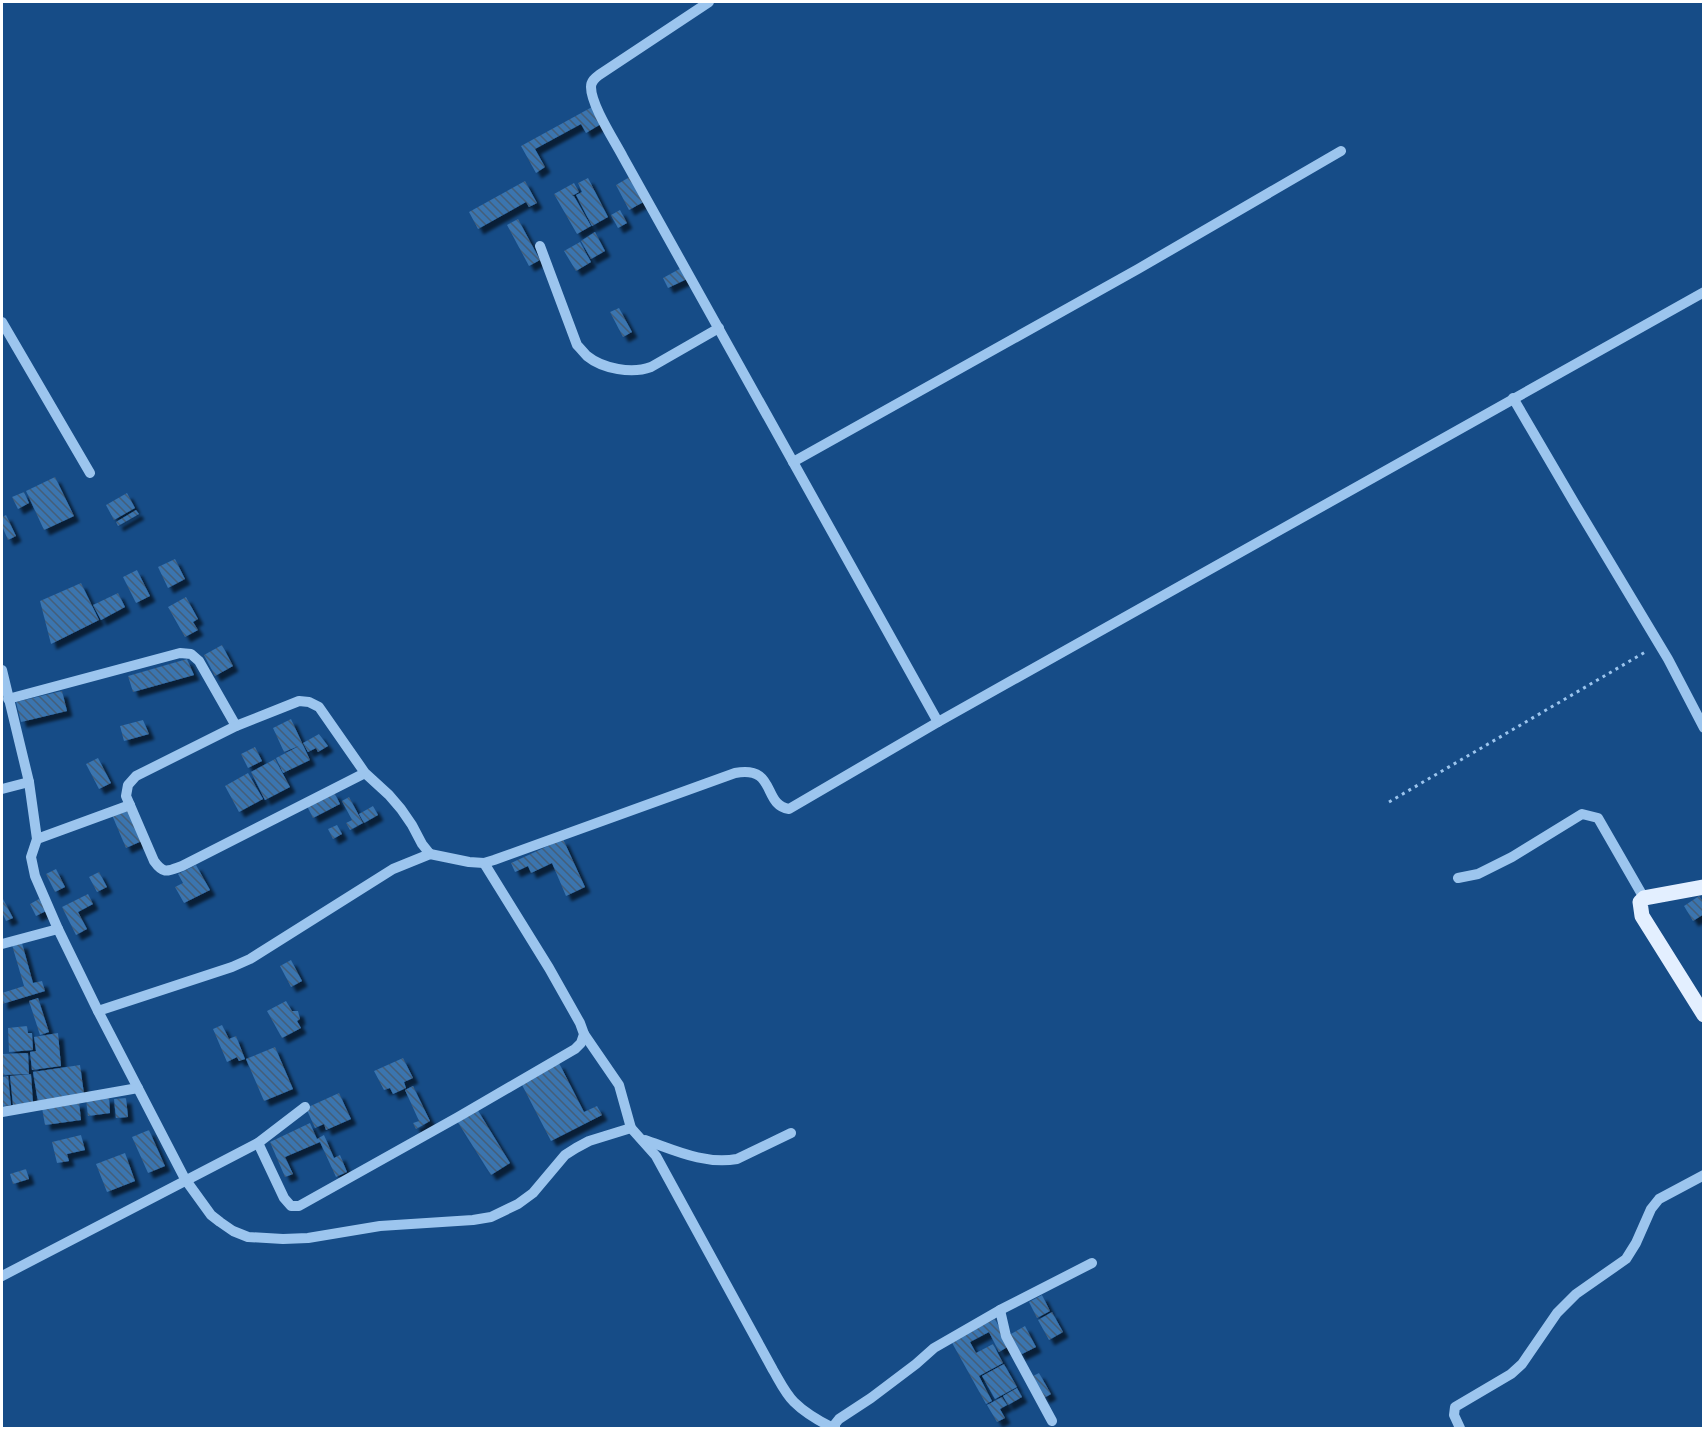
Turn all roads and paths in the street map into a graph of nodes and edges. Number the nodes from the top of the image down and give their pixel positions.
1 (709, 2) edge
2 (1341, 151) dead end
3 (540, 246) dead end
4 (1704, 291) edge
5 (2, 322) edge
6 (719, 328) junction
7 (12, 342) junction
8 (2, 348) edge
9 (1513, 398) junction
10 (793, 462) junction
11 (90, 473) dead end
12 (1659, 644) junction
13 (2, 670) edge
14 (8, 699) junction
15 (938, 722) junction
16 (236, 726) junction
17 (1704, 728) edge
18 (365, 773) junction
19 (29, 782) junction
20 (2, 789) edge
21 (1389, 802) dead end
22 (130, 805) junction
23 (37, 839) junction
24 (430, 854) junction
25 (484, 863) junction
26 (1458, 878) dead end
27 (1704, 887) edge
28 (1644, 898) junction
29 (58, 929) junction
30 (2, 944) edge
31 (98, 1011) junction
32 (1704, 1015) edge
33 (584, 1034) junction
34 (138, 1088) junction
35 (305, 1107) dead end
36 (2, 1112) edge
37 (631, 1128) junction
38 (790, 1133) dead end
39 (642, 1139) junction
40 (258, 1143) junction
41 (1704, 1175) edge
42 (185, 1179) junction
43 (1092, 1263) dead end
44 (2, 1273) edge
45 (1000, 1310) junction
46 (1052, 1421) dead end
47 (834, 1428) edge
48 (1460, 1428) edge

1 - 6 street
2 - 10 street
3 - 6 street
4 - 9 street
5 - 7 street
6 - 10 street
7 - 8 street
7 - 11 street
9 - 12 street
9 - 15 street
10 - 15 street
12 - 17 street
12 - 21 path
13 - 14 street
14 - 16 street
14 - 19 street
15 - 25 street
16 - 18 street
16 - 22 street
18 - 22 street
18 - 24 street
19 - 20 street
19 - 23 street
22 - 23 street
23 - 29 street
24 - 25 street
24 - 31 street
25 - 33 street
26 - 28 street
27 - 28 main road
28 - 32 main road
29 - 30 street
29 - 31 street
31 - 34 street
33 - 37 street
33 - 40 street
34 - 36 street
34 - 42 street
35 - 40 street
37 - 39 street
37 - 42 street
38 - 39 street
39 - 47 street
40 - 42 street
41 - 48 street
42 - 44 street
43 - 45 street
45 - 46 street
45 - 47 street

